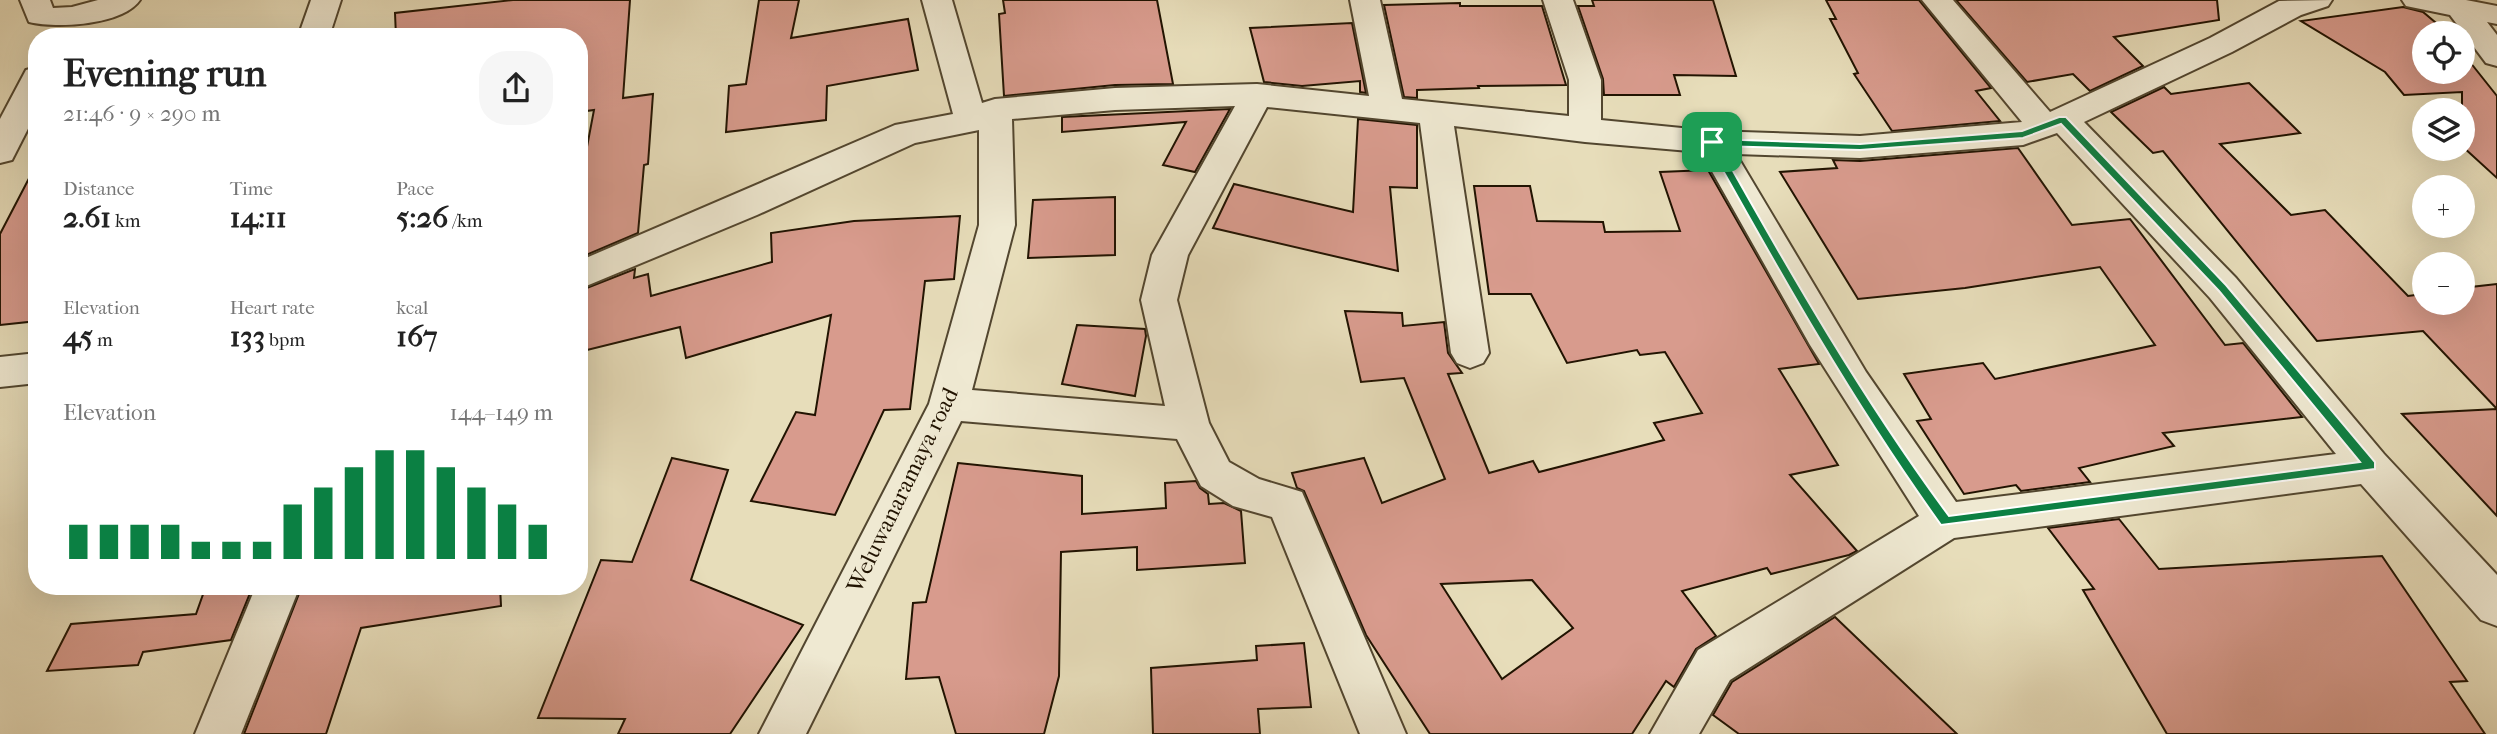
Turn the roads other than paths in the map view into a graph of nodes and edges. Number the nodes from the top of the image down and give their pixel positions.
1 (35, 0) edge
2 (125, 0) edge
3 (326, 0) edge
4 (937, 0) edge
5 (1365, 0) edge
6 (1558, 0) edge
7 (1937, 0) edge
8 (2317, 0) edge
9 (2417, 0) edge
10 (2460, 8) junction
11 (2497, 15) edge
12 (61, 27) edge
13 (316, 28) edge
14 (2497, 56) edge
15 (28, 95) edge
16 (1257, 95) junction
17 (1388, 108) junction
18 (1435, 112) junction
19 (983, 116) junction
20 (2053, 123) junction
21 (1585, 131) junction
22 (1712, 142) junction
23 (0, 152) edge
24 (588, 272) edge
25 (1470, 353) dead end
26 (28, 369) edge
27 (0, 372) edge
28 (949, 404) junction
29 (1189, 424) junction
30 (2371, 466) junction
31 (1946, 521) junction
32 (274, 595) edge
33 (2497, 606) edge
34 (218, 734) edge
35 (782, 734) edge
36 (1383, 734) edge
37 (1673, 734) edge

1 - 12 street
2 - 12 street
3 - 13 street
4 - 19 street, Weluwanaramaya road
5 - 17 street
6 - 21 street
7 - 20 street
8 - 20 street
9 - 10 street
10 - 11 street
10 - 14 street
15 - 23 street
16 - 17 street
16 - 19 street
16 - 29 street
17 - 18 street
18 - 21 street
18 - 25 street
19 - 24 street
19 - 28 street, Weluwanaramaya road
20 - 22 street
20 - 30 street
21 - 22 street
22 - 31 street
26 - 27 street
28 - 29 street
28 - 35 street, Weluwanaramaya road
29 - 36 street
30 - 31 street
30 - 33 street
31 - 37 street
32 - 34 street

